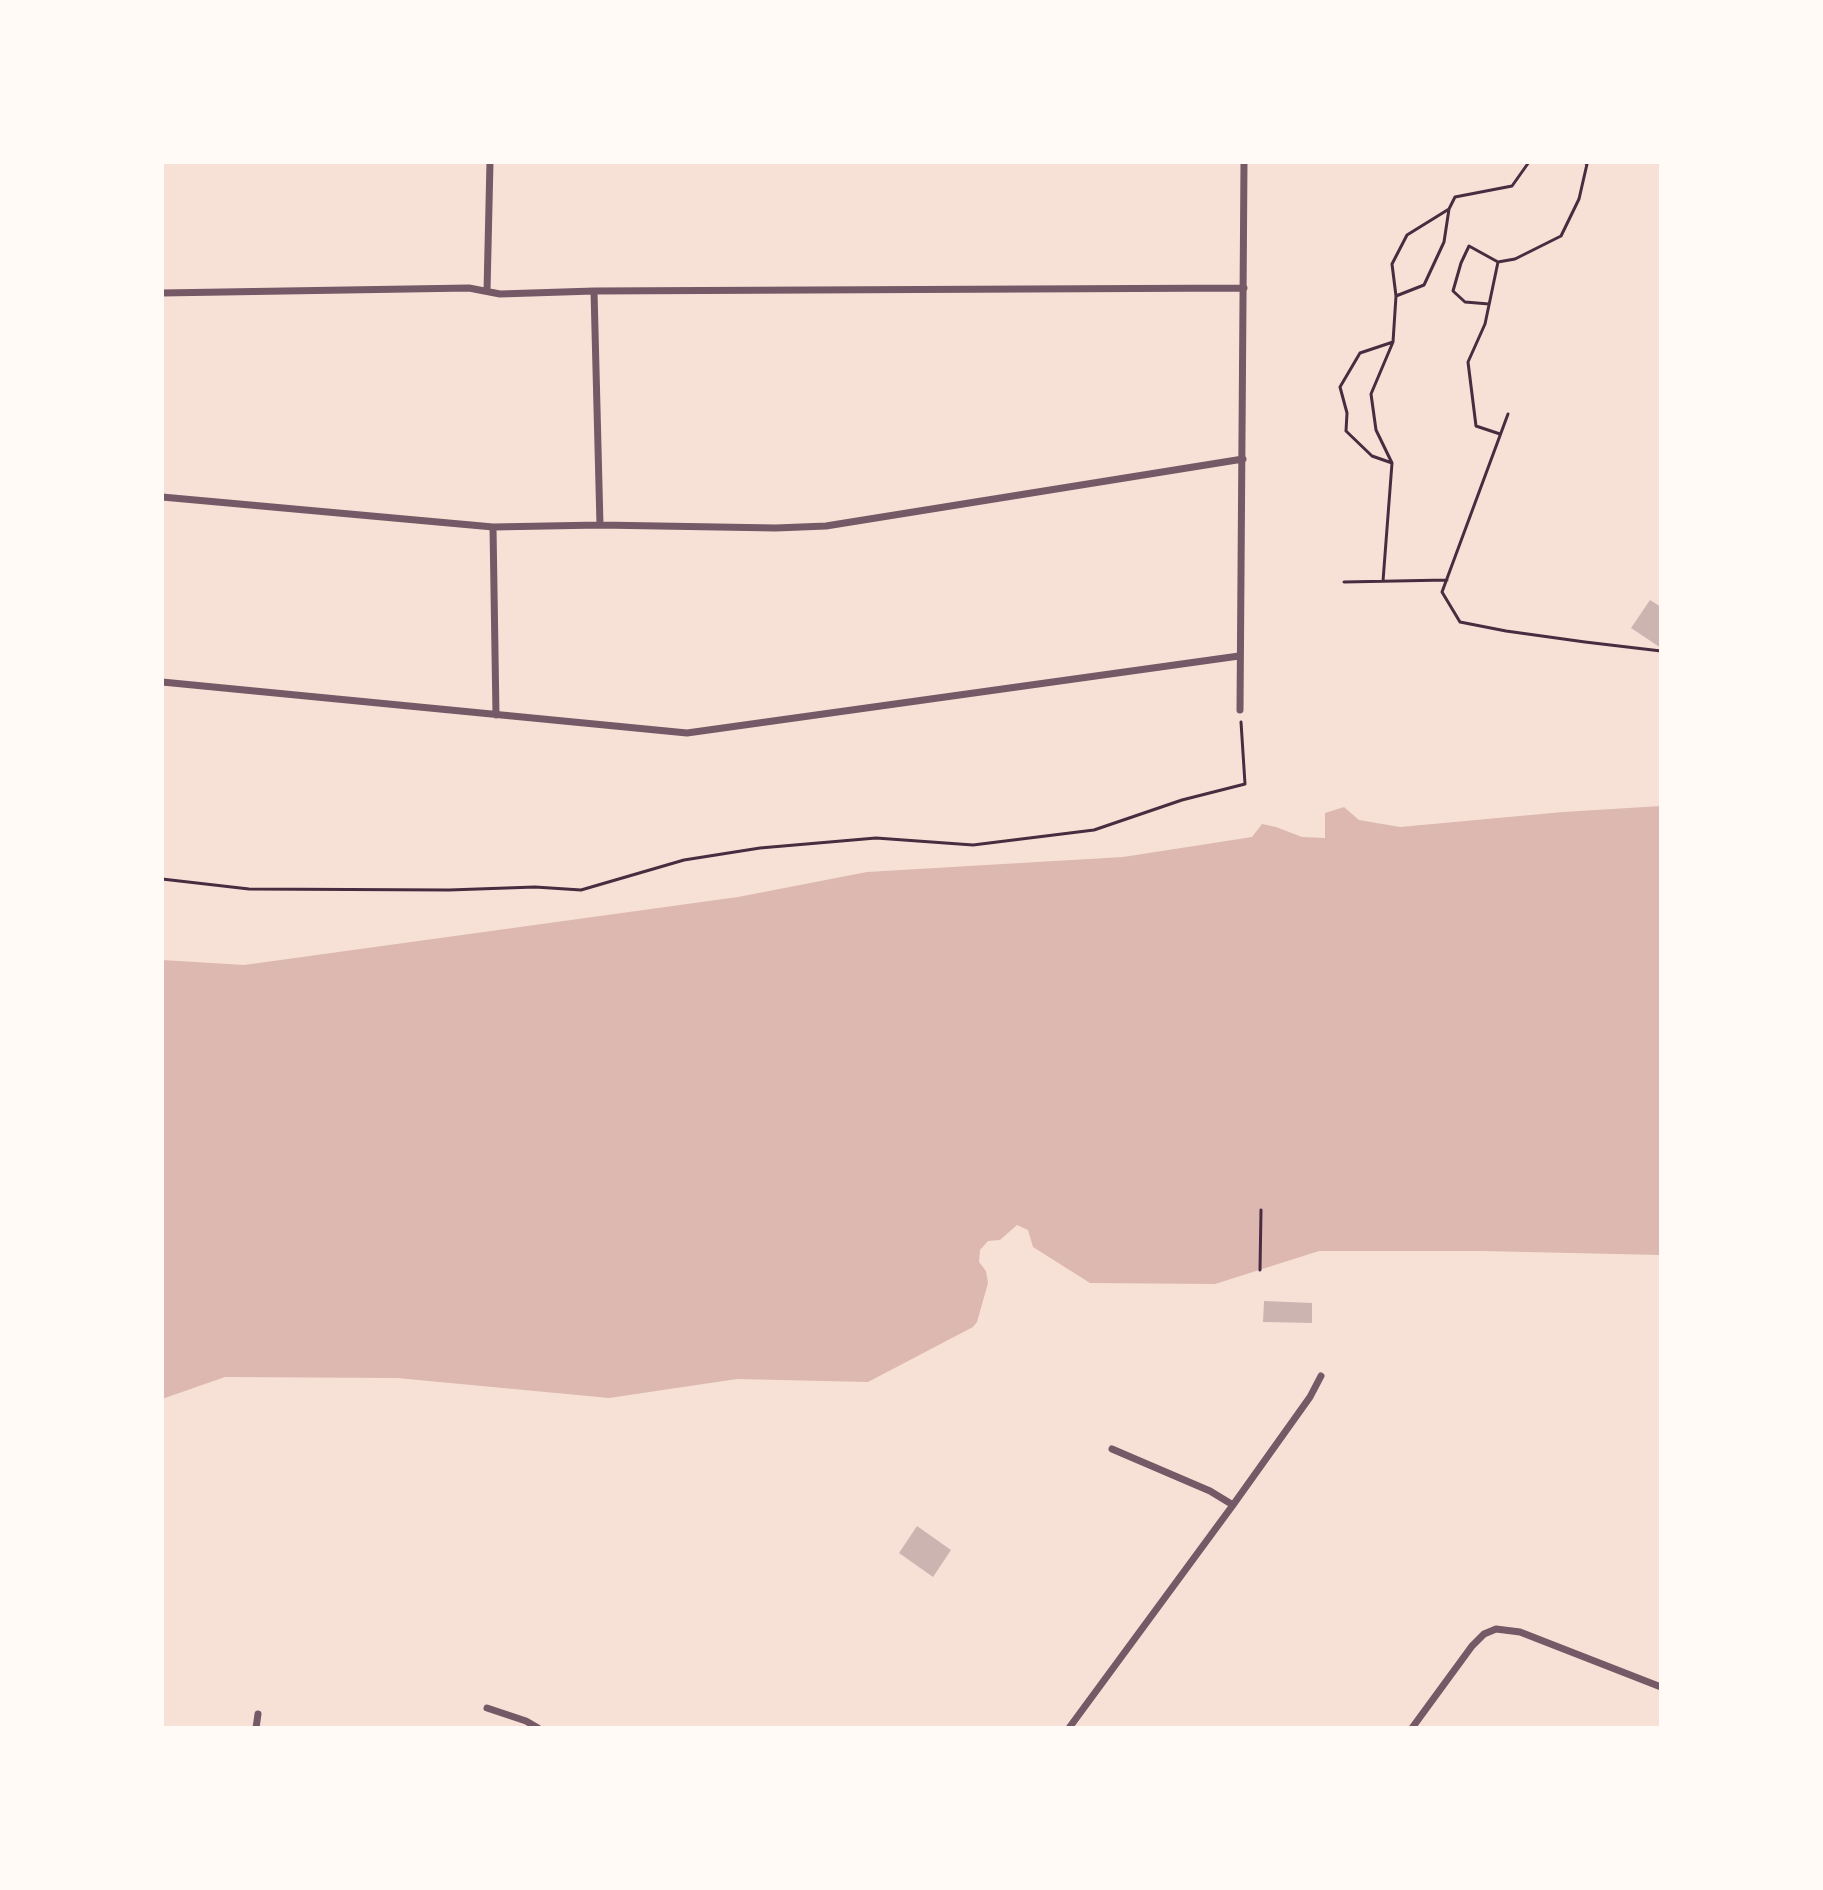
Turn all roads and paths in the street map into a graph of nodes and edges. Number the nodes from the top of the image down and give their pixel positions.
1 (490, 162) edge
2 (1244, 162) edge
3 (1529, 162) edge
4 (1584, 162) edge
5 (1449, 209) junction
6 (1498, 262) junction
7 (1244, 288) junction
8 (487, 291) junction
9 (594, 291) junction
10 (162, 293) edge
11 (1396, 296) junction
12 (1489, 304) junction
13 (1393, 342) junction
14 (1508, 414) dead end
15 (1501, 434) junction
16 (1243, 459) junction
17 (1392, 463) junction
18 (162, 497) edge
19 (600, 525) junction
20 (493, 527) junction
21 (1661, 560) edge
22 (1661, 579) edge
23 (1447, 580) junction
24 (1383, 581) junction
25 (1344, 582) dead end
26 (1661, 651) edge
27 (1239, 656) junction
28 (162, 682) edge
29 (1240, 710) joint
30 (496, 715) junction
31 (162, 879) edge
32 (1261, 1210) dead end
33 (1260, 1270) dead end
34 (1321, 1376) dead end
35 (1112, 1449) dead end
36 (1233, 1505) junction
37 (1661, 1687) edge
38 (487, 1708) dead end
39 (258, 1714) dead end
40 (256, 1728) edge
41 (538, 1728) edge
42 (1069, 1728) edge
43 (1412, 1728) edge

1 - 8 street
2 - 7 street
3 - 5 path
4 - 6 path
5 - 11 path
5 - 11 path
6 - 12 path
6 - 12 path
7 - 9 street
7 - 16 street
8 - 9 street
8 - 10 street
9 - 19 street
11 - 13 path
12 - 15 path
13 - 17 path
13 - 17 path
14 - 15 path
15 - 23 path
16 - 19 street
16 - 27 street
17 - 24 path
18 - 20 street
19 - 20 street
20 - 30 street
21 - 22 path
23 - 24 path
23 - 26 path
24 - 25 path
27 - 29 street
27 - 30 street
28 - 30 street
29 - 31 path
32 - 33 path
34 - 36 street
35 - 36 street
36 - 42 street
37 - 43 street
38 - 41 street
39 - 40 street

